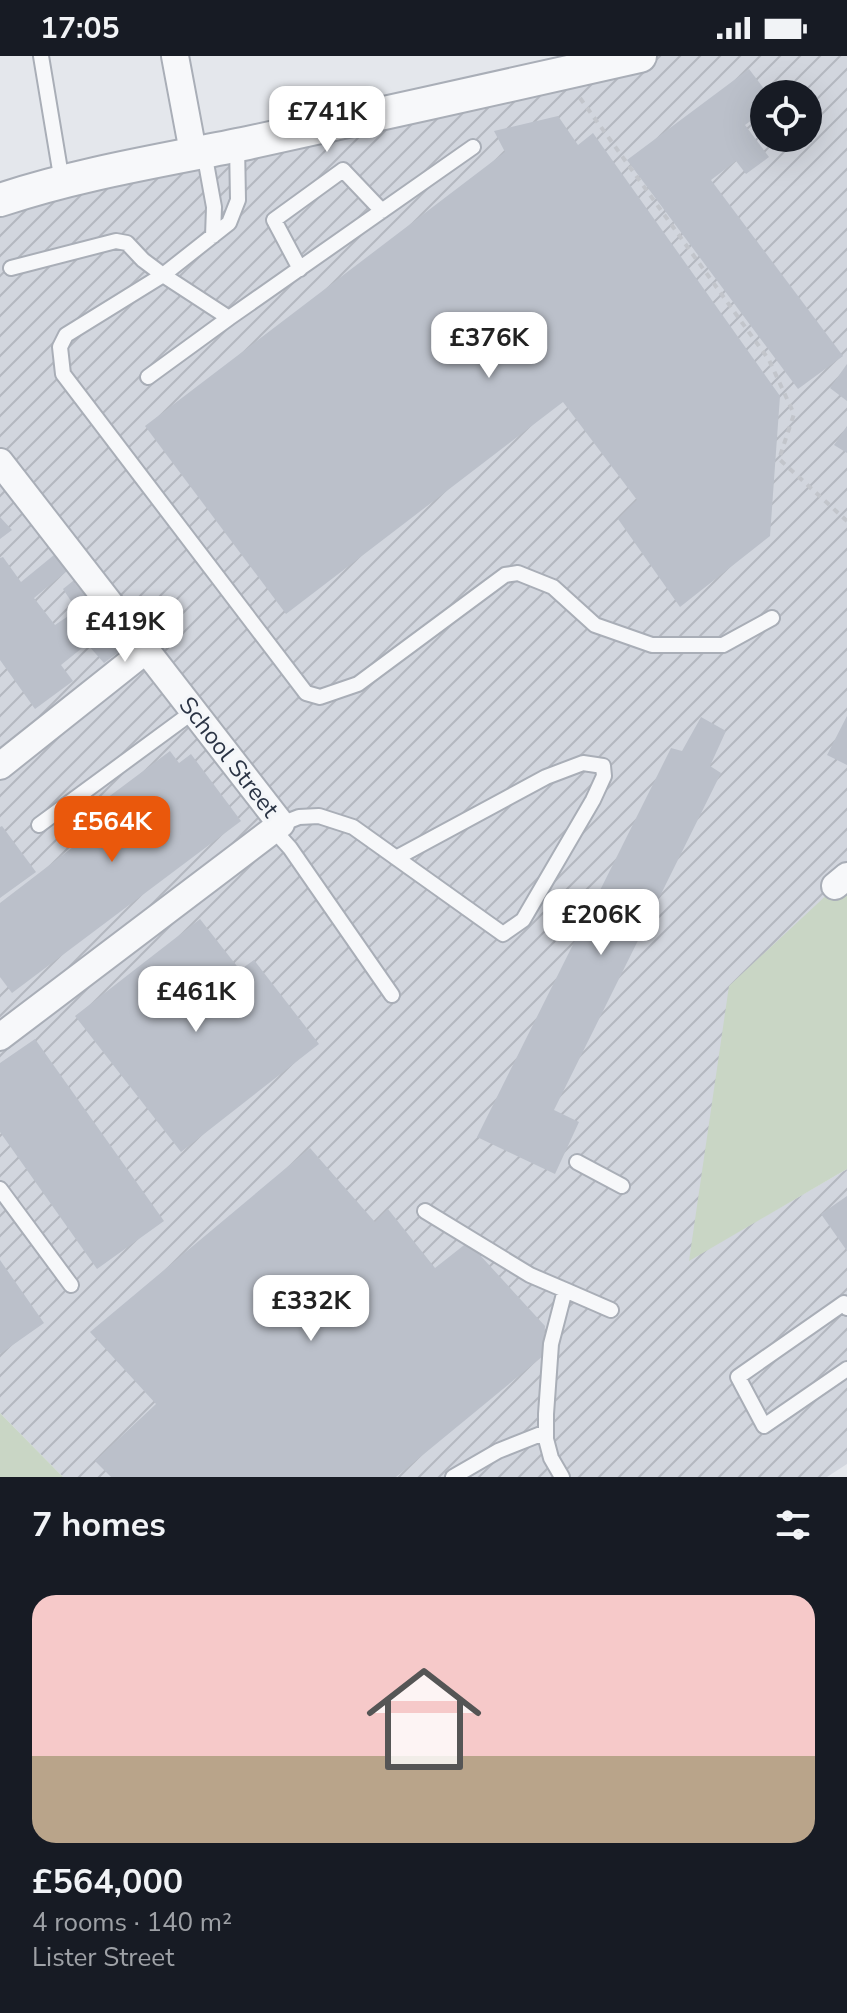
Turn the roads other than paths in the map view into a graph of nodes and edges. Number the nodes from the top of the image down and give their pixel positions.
1 (41, 56) edge
2 (175, 56) edge
3 (637, 56) edge
4 (237, 145) junction
5 (473, 147) dead end
6 (198, 152) junction
7 (62, 182) junction
8 (0, 200) edge
9 (382, 211) junction
10 (213, 236) junction
11 (11, 268) dead end
12 (300, 269) junction
13 (163, 275) junction
14 (229, 318) junction
15 (148, 377) dead end
16 (3, 473) edge
17 (772, 618) dead end
18 (146, 650) junction
19 (194, 711) junction
20 (0, 766) edge
21 (39, 825) dead end
22 (277, 826) junction
23 (396, 858) junction
24 (392, 995) dead end
25 (0, 1037) edge
26 (577, 1162) dead end
27 (622, 1186) dead end
28 (0, 1189) edge
29 (425, 1211) dead end
30 (71, 1285) dead end
31 (565, 1290) junction
32 (847, 1308) edge
33 (611, 1310) dead end
34 (847, 1369) edge
35 (546, 1432) junction
36 (453, 1477) edge
37 (562, 1477) edge

1 - 7 lane
2 - 6 street
3 - 4 street
4 - 6 street
4 - 10 lane
5 - 9 lane
6 - 7 street
6 - 10 lane
7 - 8 street
9 - 12 lane
9 - 12 lane
10 - 13 lane
11 - 13 lane
12 - 14 lane
13 - 14 lane
13 - 17 lane
14 - 15 lane
16 - 18 street, School Street
18 - 19 street, School Street
18 - 20 street
19 - 21 lane
19 - 22 street, School Street
22 - 23 lane
22 - 24 lane
22 - 25 street
23 - 23 lane
26 - 27 lane
28 - 30 lane
29 - 31 lane
31 - 33 lane
31 - 35 lane
32 - 34 lane
35 - 36 lane
35 - 37 lane

